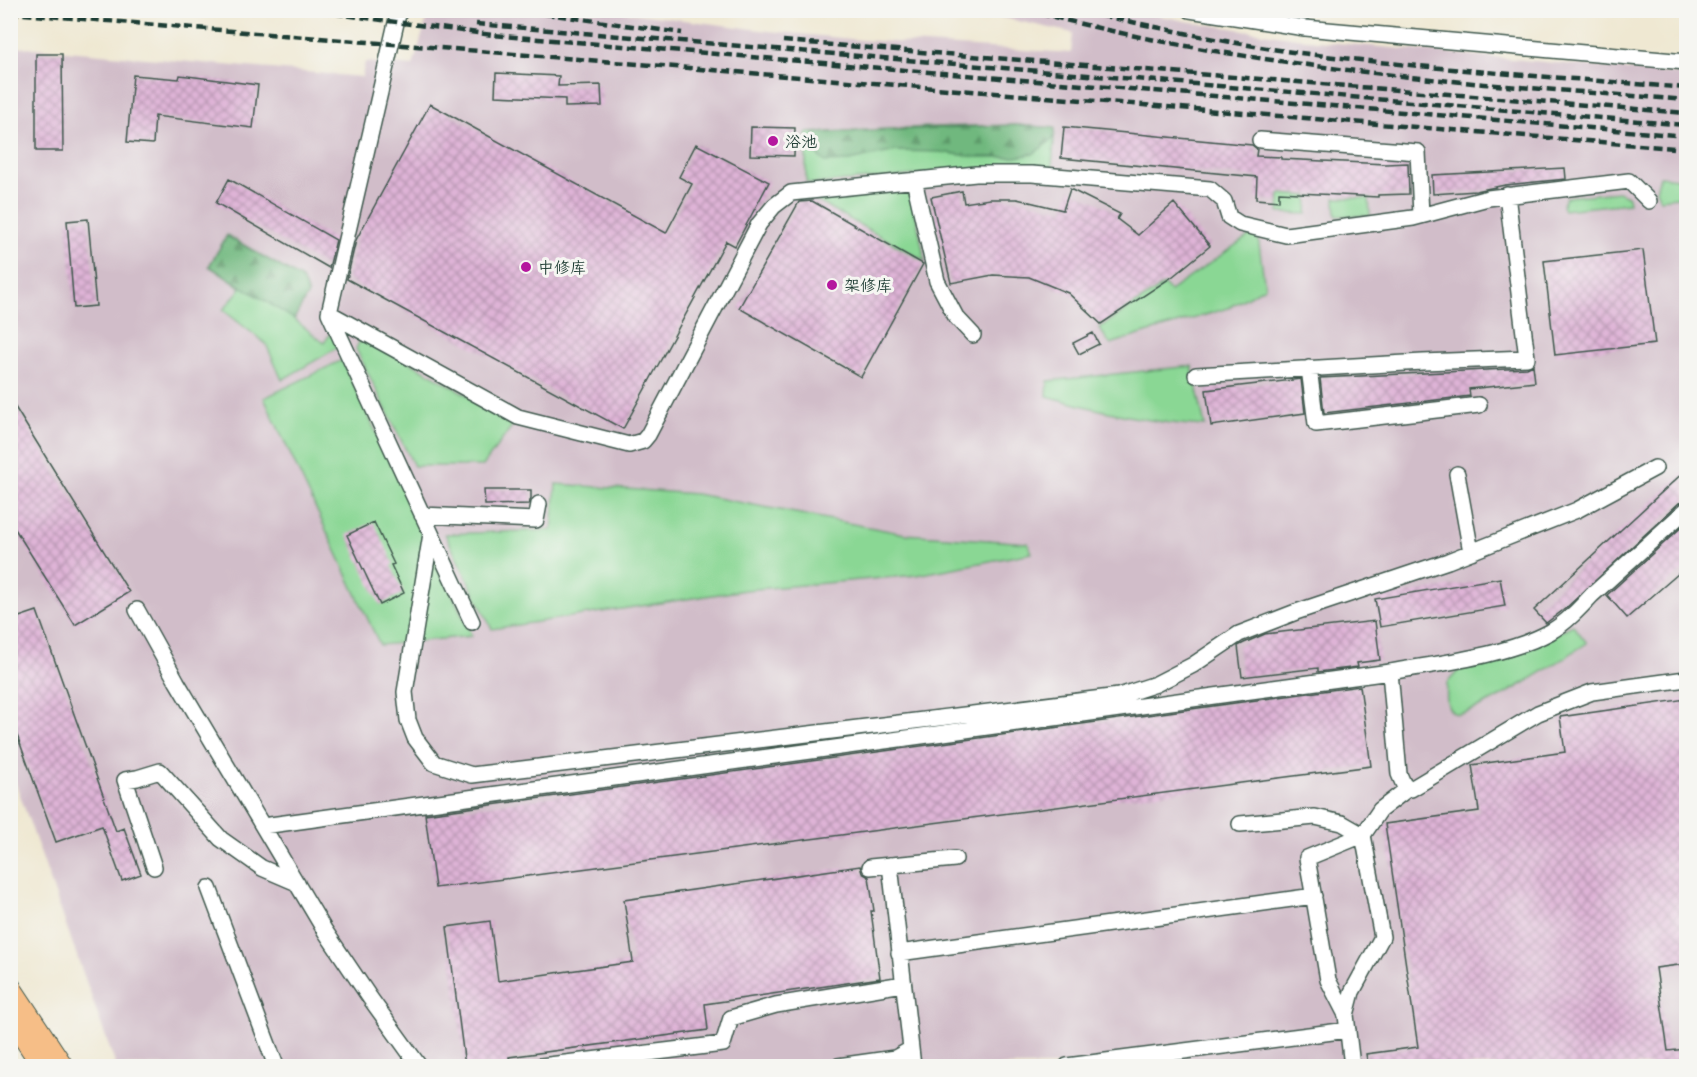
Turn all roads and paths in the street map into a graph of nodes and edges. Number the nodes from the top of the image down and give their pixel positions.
1 (399, 10) edge
2 (1190, 10) edge
3 (1686, 62) edge
4 (1260, 140) dead end
5 (914, 180) junction
6 (1507, 195) junction
7 (1648, 201) dead end
8 (1421, 215) junction
9 (329, 313) junction
10 (973, 335) dead end
11 (1309, 368) junction
12 (1196, 375) dead end
13 (1479, 405) dead end
14 (1655, 468) dead end
15 (1457, 474) dead end
16 (539, 504) dead end
17 (1686, 510) edge
18 (422, 515) junction
19 (431, 534) junction
20 (1471, 552) junction
21 (137, 610) dead end
22 (472, 622) dead end
23 (1390, 672) junction
24 (1686, 679) edge
25 (1411, 789) dead end
26 (1240, 824) dead end
27 (263, 826) junction
28 (1363, 835) junction
29 (955, 859) dead end
30 (890, 865) junction
31 (154, 867) dead end
32 (870, 867) dead end
33 (297, 882) junction
34 (209, 888) dead end
35 (1314, 896) junction
36 (899, 953) junction
37 (903, 984) junction
38 (10, 986) edge
39 (10, 1017) edge
40 (1347, 1023) junction
41 (911, 1049) junction
42 (606, 1062) edge
43 (42, 1066) edge
44 (63, 1066) edge
45 (276, 1066) edge
46 (419, 1066) edge
47 (541, 1066) edge
48 (838, 1066) edge
49 (913, 1066) edge
50 (1067, 1066) edge
51 (1352, 1066) edge

1 - 9 street
2 - 3 street
4 - 8 street
5 - 8 street
5 - 9 street
5 - 10 street
6 - 7 street
6 - 8 street
6 - 11 street
9 - 18 street
11 - 12 street
11 - 13 street
14 - 20 street
15 - 20 street
16 - 18 street
17 - 23 street
18 - 19 street
19 - 20 street
19 - 22 street
21 - 27 street
23 - 27 street
23 - 28 street
24 - 25 street
26 - 28 street
27 - 33 street
28 - 35 street
28 - 40 street
29 - 30 street
30 - 32 street
30 - 36 street
31 - 33 street
33 - 46 street
34 - 45 street
35 - 36 street
35 - 40 street
36 - 37 street
37 - 41 street
37 - 42 street
38 - 44 main road
39 - 43 main road
40 - 50 street
40 - 51 street
41 - 48 street
41 - 49 street
42 - 47 street

